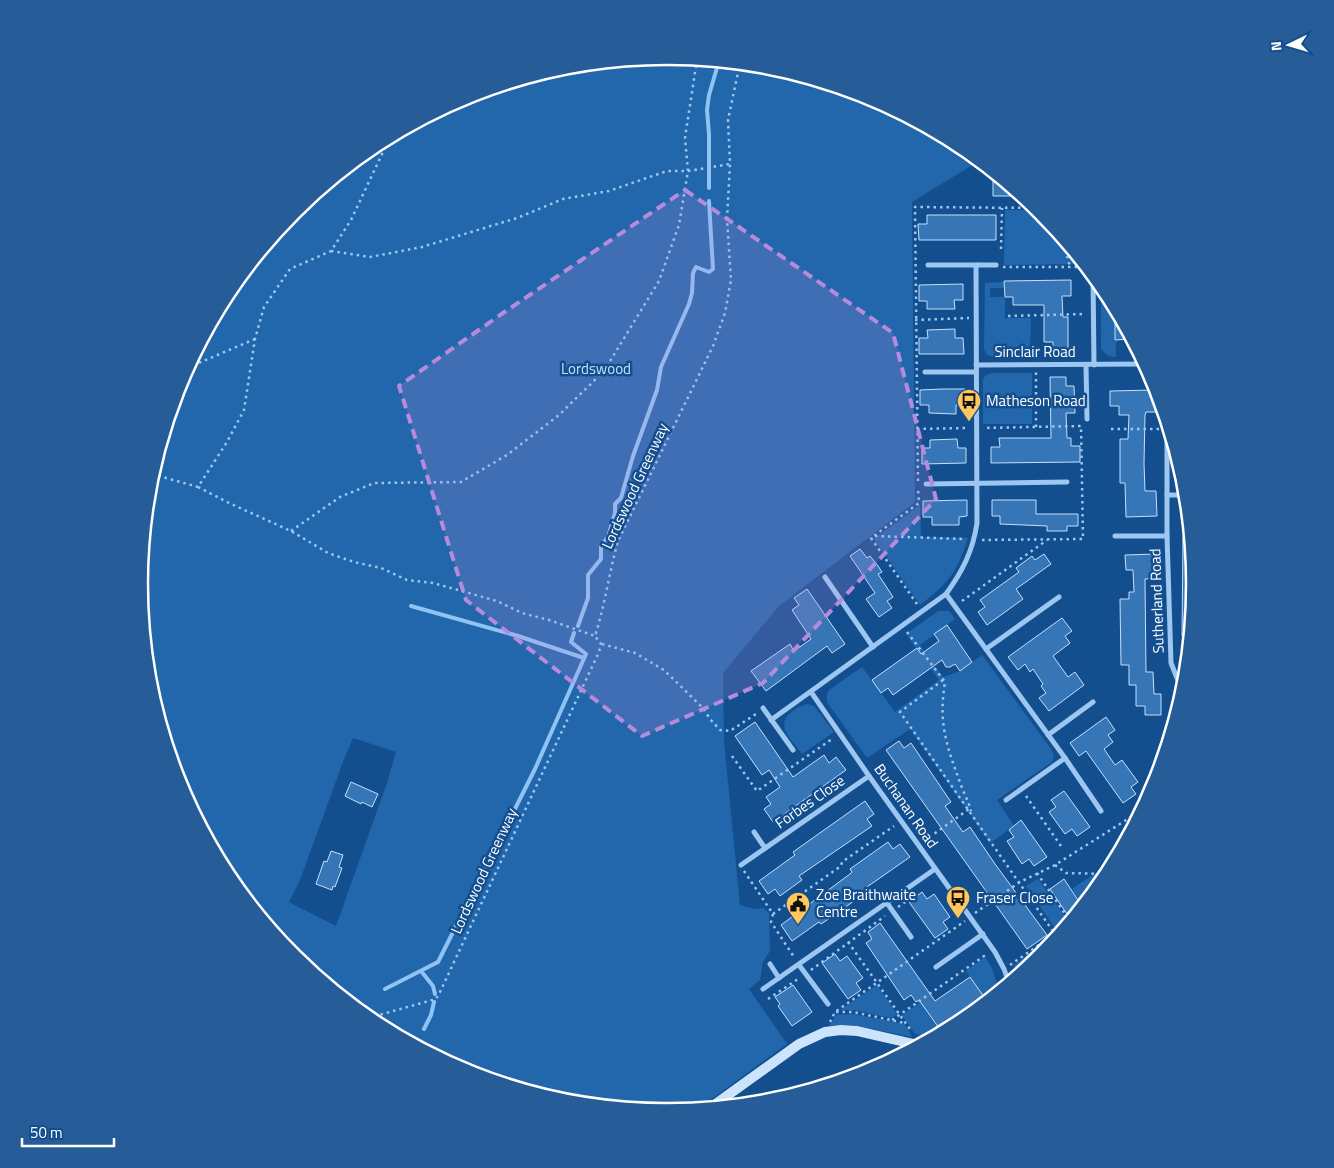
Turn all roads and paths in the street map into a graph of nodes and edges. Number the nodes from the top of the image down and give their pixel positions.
1 (695, 66) edge
2 (739, 70) edge
3 (385, 149) edge
4 (730, 164) junction
5 (688, 171) junction
6 (1002, 208) dead end
7 (1001, 249) dead end
8 (331, 251) junction
9 (1066, 253) edge
10 (928, 265) dead end
11 (976, 265) junction
12 (996, 265) dead end
13 (1004, 267) dead end
14 (1070, 267) junction
15 (1078, 267) edge
16 (1093, 288) edge
17 (1094, 314) junction
18 (1008, 316) dead end
19 (963, 318) dead end
20 (915, 320) dead end
21 (255, 339) junction
22 (198, 363) edge
23 (1086, 364) junction
24 (1137, 364) edge
25 (976, 365) junction
26 (1036, 365) junction
27 (1094, 365) junction
28 (925, 372) dead end
29 (976, 372) junction
30 (1087, 419) dead end
31 (1036, 427) dead end
32 (964, 428) dead end
33 (917, 429) dead end
34 (1112, 429) dead end
35 (1162, 429) edge
36 (1167, 447) edge
37 (160, 476) edge
38 (1066, 482) dead end
39 (976, 483) junction
40 (926, 484) dead end
41 (198, 487) junction
42 (1178, 495) edge
43 (1167, 496) junction
44 (291, 531) junction
45 (874, 536) dead end
46 (1115, 536) dead end
47 (1167, 536) junction
48 (974, 539) junction
49 (1048, 540) dead end
50 (825, 577) dead end
51 (946, 594) junction
52 (1059, 597) dead end
53 (954, 606) junction
54 (903, 626) junction
55 (596, 636) junction
56 (601, 644) junction
57 (874, 647) junction
58 (986, 649) junction
59 (1177, 678) edge
60 (943, 680) junction
61 (811, 692) junction
62 (1093, 702) dead end
63 (763, 708) joint
64 (771, 720) junction
65 (840, 734) junction
66 (1048, 734) junction
67 (793, 750) dead end
68 (732, 756) dead end
69 (1065, 758) junction
70 (869, 776) junction
71 (1021, 789) junction
72 (1006, 800) dead end
73 (970, 811) junction
74 (1101, 812) dead end
75 (901, 820) junction
76 (754, 832) dead end
77 (919, 845) junction
78 (1061, 846) dead end
79 (765, 848) junction
80 (740, 865) joint
81 (1054, 865) dead end
82 (935, 869) junction
83 (1037, 873) dead end
84 (1098, 874) edge
85 (916, 894) dead end
86 (887, 903) junction
87 (892, 911) junction
88 (773, 914) junction
89 (1066, 915) edge
90 (964, 921) dead end
91 (1052, 931) edge
92 (983, 934) junction
93 (911, 937) dead end
94 (976, 939) junction
95 (848, 942) junction
96 (1041, 944) edge
97 (990, 960) dead end
98 (770, 964) dead end
99 (799, 964) junction
100 (936, 967) dead end
101 (1004, 969) junction
102 (805, 973) junction
103 (1006, 976) edge
104 (779, 978) junction
105 (763, 989) dead end
106 (768, 999) dead end
107 (828, 1004) dead end
108 (835, 1012) dead end
109 (378, 1015) edge
110 (900, 1015) junction
111 (892, 1020) junction
112 (906, 1023) junction
113 (915, 1039) edge
114 (912, 1041) edge
115 (721, 1100) edge

1 - 5 path
2 - 4 path, Lordswood Greenway
3 - 8 path
4 - 5 path
4 - 55 path, Lordswood Greenway
5 - 8 path
5 - 44 path
6 - 7 path
8 - 21 path
9 - 14 path
10 - 11 street
11 - 12 street
11 - 25 street
13 - 14 path
14 - 15 path
16 - 17 street, Sinclair Road
17 - 18 path
17 - 27 street, Sinclair Road
19 - 20 path
21 - 22 path
21 - 41 path
23 - 26 street, Sinclair Road
23 - 27 street, Sinclair Road
23 - 30 street
24 - 27 street, Sinclair Road
25 - 26 street, Sinclair Road
25 - 29 street
26 - 31 path
28 - 29 street
29 - 39 street
32 - 33 path
34 - 35 path
36 - 43 street, Sutherland Road
37 - 41 path
38 - 39 street
39 - 40 street
39 - 48 street
41 - 44 path
42 - 43 street
43 - 47 street, Sutherland Road
44 - 55 path
45 - 48 path
46 - 47 street, Sutherland Road
47 - 59 street, Sutherland Road
48 - 51 street
49 - 53 path
50 - 57 street
51 - 53 street
51 - 54 street
52 - 58 street
53 - 58 street
54 - 57 street
54 - 60 path
55 - 56 path
56 - 63 path
56 - 109 path, Lordswood Greenway
57 - 61 street
58 - 66 street
60 - 73 path
60 - 73 path
61 - 64 street
61 - 65 street, Buchanan Road
62 - 66 street
63 - 64 street
64 - 67 street
65 - 68 path
65 - 70 street, Buchanan Road
66 - 69 street
69 - 71 street
69 - 74 street
70 - 75 street, Buchanan Road
70 - 79 street, Forbes Close
71 - 72 street
71 - 78 path
73 - 77 path
73 - 91 path
75 - 77 street, Buchanan Road
75 - 88 path
76 - 79 street, Forbes Close
77 - 82 street, Buchanan Road
79 - 80 street, Forbes Close
80 - 88 path
81 - 84 path
82 - 86 street
82 - 92 street, Buchanan Road
83 - 89 path
85 - 87 path
86 - 87 street
86 - 99 street
87 - 93 street
87 - 95 path
88 - 99 path
90 - 94 path
92 - 94 street
92 - 101 street, Buchanan Road
94 - 100 street
95 - 102 path
95 - 110 path
96 - 101 path
97 - 110 path
98 - 104 street
99 - 102 street
99 - 104 street
101 - 103 street, Buchanan Road
102 - 106 path
102 - 107 street
104 - 105 street
108 - 111 path
110 - 111 path
110 - 112 path
111 - 112 path
112 - 113 path
114 - 115 street

